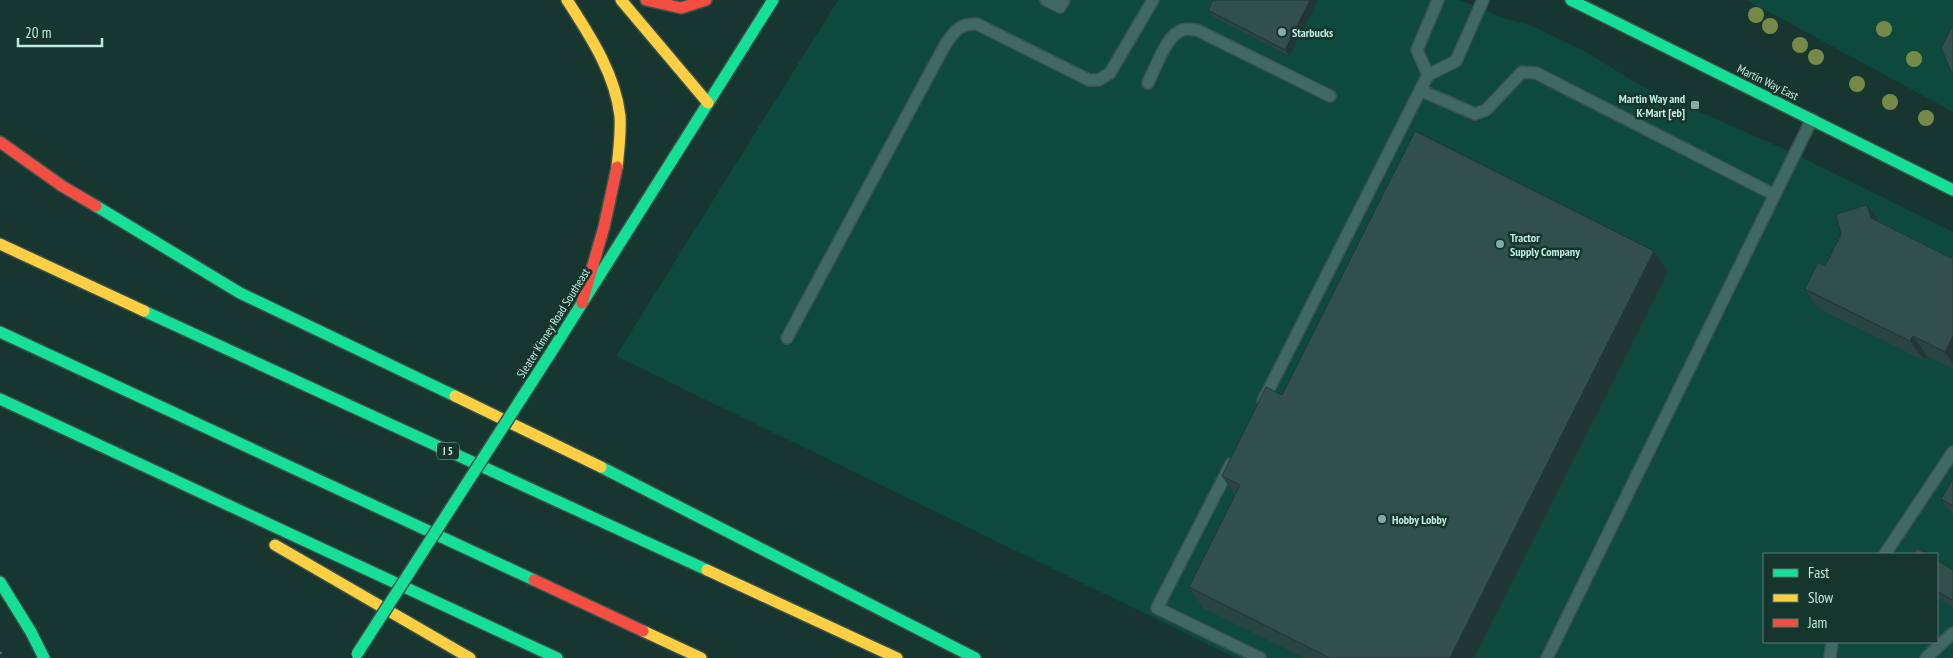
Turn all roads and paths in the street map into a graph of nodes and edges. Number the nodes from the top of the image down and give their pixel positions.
1 (567, 0) edge
2 (620, 0) edge
3 (646, 0) edge
4 (706, 0) edge
5 (773, 0) edge
6 (1046, 0) edge
7 (1064, 0) edge
8 (1153, 0) edge
9 (1438, 0) edge
10 (1483, 0) edge
11 (1572, 0) edge
12 (1428, 75) junction
13 (1148, 83) dead end
14 (1420, 90) junction
15 (1330, 96) dead end
16 (708, 103) junction
17 (1812, 119) junction
18 (0, 142) edge
19 (1953, 190) edge
20 (1775, 195) junction
21 (0, 244) edge
22 (582, 303) junction
23 (0, 332) edge
24 (788, 338) dead end
25 (0, 399) edge
26 (1259, 409) edge
27 (1237, 452) edge
28 (1953, 452) edge
29 (129, 460) junction
30 (231, 519) dead end
31 (265, 539) dead end
32 (1886, 553) edge
33 (0, 582) edge
34 (1953, 632) edge
35 (1832, 643) edge
36 (0, 652) edge
37 (355, 656) edge
38 (3, 658) edge
39 (44, 658) edge
40 (470, 658) edge
41 (557, 658) edge
42 (701, 658) edge
43 (896, 658) edge
44 (975, 658) edge
45 (1260, 658) edge
46 (1547, 658) edge
47 (1830, 658) edge
48 (1926, 658) edge

1 - 22 main road
2 - 16 main road
3 - 4 main road
5 - 16 main road, Sleater Kinney Road Southeast
6 - 7 lane
8 - 24 lane
9 - 12 lane
10 - 12 lane
11 - 17 main road, Martin Way East
12 - 14 lane
13 - 15 lane
14 - 20 lane
14 - 26 lane
16 - 22 main road, Sleater Kinney Road Southeast
17 - 19 main road, Martin Way East
17 - 20 lane
18 - 44 main road
20 - 46 lane
21 - 43 main road, I 5
22 - 37 main road, Sleater Kinney Road Southeast, bridge
23 - 42 main road
25 - 29 main road
27 - 45 lane
28 - 32 lane
29 - 30 main road
29 - 41 main road
31 - 40 main road
33 - 39 main road
34 - 48 lane
35 - 47 lane
36 - 38 path

